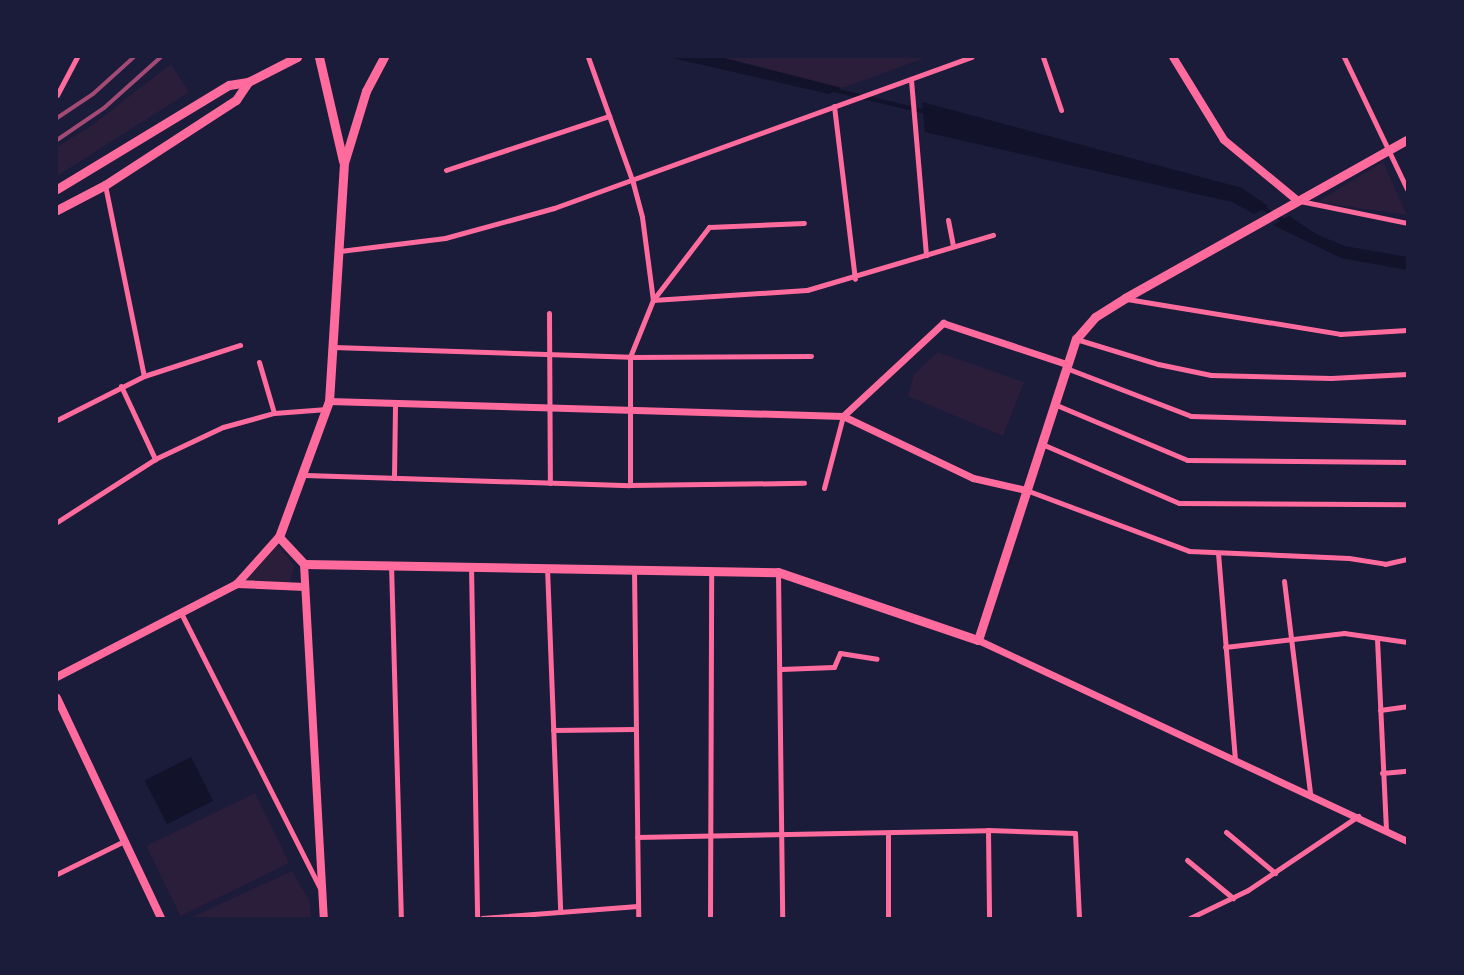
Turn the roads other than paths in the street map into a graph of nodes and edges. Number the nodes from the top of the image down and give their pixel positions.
1 (77, 57) edge
2 (297, 57) edge
3 (319, 57) edge
4 (384, 57) edge
5 (588, 57) edge
6 (972, 57) edge
7 (1043, 57) edge
8 (1173, 57) edge
9 (1344, 57) edge
10 (911, 80) junction
11 (248, 82) junction
12 (57, 95) edge
13 (834, 106) junction
14 (1061, 110) dead end
15 (609, 116) junction
16 (1407, 141) edge
17 (1389, 150) junction
18 (344, 163) junction
19 (446, 170) dead end
20 (633, 183) junction
21 (105, 185) junction
22 (57, 189) edge
23 (1407, 189) edge
24 (1298, 201) junction
25 (57, 210) edge
26 (948, 220) dead end
27 (804, 223) dead end
28 (1407, 224) edge
29 (993, 235) dead end
30 (953, 245) junction
31 (340, 250) junction
32 (926, 255) junction
33 (855, 279) junction
34 (1125, 298) junction
35 (653, 300) junction
36 (549, 313) dead end
37 (1407, 330) edge
38 (1076, 339) junction
39 (240, 345) dead end
40 (333, 348) junction
41 (549, 356) junction
42 (811, 356) dead end
43 (630, 357) junction
44 (259, 362) dead end
45 (1065, 366) junction
46 (1406, 374) edge
47 (144, 376) junction
48 (1407, 382) edge
49 (121, 386) junction
50 (1052, 403) junction
51 (328, 405) junction
52 (395, 406) junction
53 (628, 407) junction
54 (547, 409) junction
55 (274, 413) junction
56 (843, 416) junction
57 (57, 420) edge
58 (1407, 422) edge
59 (1040, 443) junction
60 (155, 459) junction
61 (1407, 462) edge
62 (305, 475) junction
63 (394, 478) junction
64 (550, 483) junction
65 (804, 483) dead end
66 (630, 485) junction
67 (824, 488) dead end
68 (1026, 490) junction
69 (1407, 504) edge
70 (57, 522) edge
71 (279, 537) junction
72 (1218, 553) junction
73 (1407, 559) edge
74 (304, 564) junction
75 (391, 564) junction
76 (471, 566) junction
77 (548, 567) junction
78 (634, 569) junction
79 (711, 570) junction
80 (778, 572) junction
81 (1284, 581) dead end
82 (237, 584) junction
83 (305, 587) junction
84 (181, 613) junction
85 (1293, 636) junction
86 (1377, 639) junction
87 (978, 640) junction
88 (1407, 642) edge
89 (1225, 647) junction
90 (877, 659) dead end
91 (781, 669) junction
92 (57, 677) edge
93 (57, 698) edge
94 (1407, 706) edge
95 (1380, 710) junction
96 (636, 729) junction
97 (553, 730) junction
98 (1235, 760) junction
99 (1407, 771) edge
100 (1382, 773) junction
101 (1310, 794) junction
102 (1358, 816) junction
103 (1386, 829) junction
104 (988, 830) junction
105 (1226, 831) dead end
106 (888, 832) junction
107 (781, 836) junction
108 (637, 837) junction
109 (710, 837) junction
110 (124, 841) junction
111 (1407, 841) edge
112 (1188, 860) dead end
113 (1275, 873) junction
114 (57, 874) edge
115 (324, 895) junction
116 (1233, 898) junction
117 (638, 906) junction
118 (560, 912) junction
119 (160, 918) edge
120 (324, 918) edge
121 (401, 918) edge
122 (477, 918) edge
123 (482, 918) edge
124 (638, 918) edge
125 (710, 918) edge
126 (782, 918) edge
127 (888, 918) edge
128 (989, 918) edge
129 (1079, 918) edge
130 (1190, 918) edge

1 - 12 street
2 - 11 main road
3 - 18 main road
4 - 18 main road
5 - 15 street
6 - 10 street
7 - 14 street
8 - 24 main road
9 - 17 street
10 - 13 street
10 - 32 street
11 - 21 main road
11 - 22 main road
13 - 20 street
13 - 33 street
15 - 19 street
15 - 20 street
16 - 17 main road
17 - 23 street
17 - 24 main road
18 - 31 main road
20 - 31 street
20 - 35 street
21 - 25 main road
21 - 47 street
24 - 28 street
24 - 34 main road
26 - 30 street
27 - 35 street
29 - 30 street
30 - 32 street
31 - 40 main road
32 - 33 street
33 - 35 street
34 - 37 street
34 - 38 main road
35 - 43 street
36 - 41 street
38 - 45 main road
38 - 46 street
39 - 47 street
40 - 41 street
40 - 51 main road
41 - 43 street
41 - 54 street
42 - 43 street
43 - 53 street
44 - 55 street
45 - 50 main road
45 - 56 street
45 - 58 street
46 - 48 street
47 - 49 street
49 - 57 street
49 - 60 street
50 - 59 main road
50 - 61 street
51 - 52 street
51 - 55 street
51 - 62 main road
52 - 54 street
52 - 63 street
53 - 54 street
53 - 56 street
53 - 66 street
54 - 64 street
55 - 60 street
56 - 67 street
56 - 68 street
59 - 68 main road
59 - 69 street
60 - 70 street
62 - 63 street
62 - 71 main road
63 - 64 street
64 - 66 street
65 - 66 street
68 - 72 street
68 - 87 main road
71 - 74 main road
71 - 82 main road
72 - 73 street
72 - 89 street
74 - 75 main road
74 - 83 main road
75 - 76 main road
75 - 121 street
76 - 77 main road
76 - 122 street
77 - 78 main road
77 - 97 street
78 - 79 main road
78 - 96 street
79 - 80 main road
79 - 109 street
80 - 87 main road
80 - 91 street
81 - 85 street
82 - 83 main road
82 - 84 main road
83 - 115 main road
84 - 92 main road
84 - 115 street
85 - 86 street
85 - 89 street
85 - 101 street
86 - 88 street
86 - 95 street
87 - 98 street
89 - 98 street
90 - 91 street
91 - 107 street
93 - 110 main road
94 - 95 street
95 - 100 street
96 - 97 street
96 - 108 street
97 - 118 street
98 - 101 street
99 - 100 street
100 - 103 street
101 - 102 street
102 - 103 street
102 - 113 street
103 - 111 street
104 - 106 street
104 - 128 street
104 - 129 street
105 - 113 street
106 - 107 street
106 - 127 street
107 - 109 street
107 - 126 street
108 - 109 street
108 - 117 street
109 - 125 street
110 - 114 street
110 - 119 main road
112 - 116 street
113 - 116 street
115 - 120 main road
116 - 130 street
117 - 118 street
117 - 124 street
118 - 123 street

